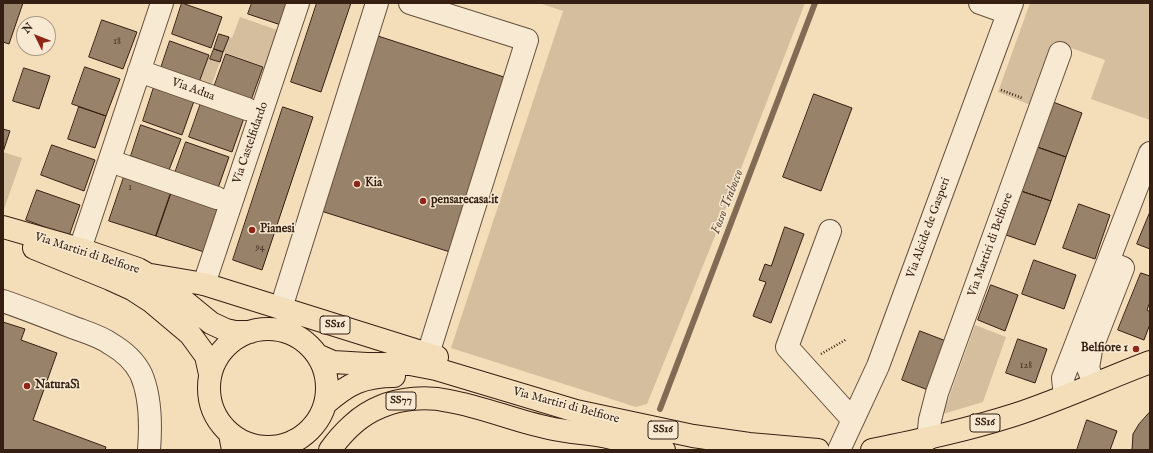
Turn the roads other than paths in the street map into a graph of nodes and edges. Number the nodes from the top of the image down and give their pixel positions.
1 (162, 3) edge
2 (298, 3) edge
3 (377, 3) edge
4 (410, 3) edge
5 (980, 3) edge
6 (1010, 8) edge
7 (1060, 53) dead end
8 (139, 71) junction
9 (247, 109) dead end
10 (1150, 154) edge
11 (110, 160) junction
12 (217, 198) dead end
13 (3, 227) edge
14 (830, 232) dead end
15 (3, 236) edge
16 (80, 249) junction
17 (1108, 262) junction
18 (151, 276) junction
19 (204, 284) junction
20 (3, 301) edge
21 (281, 308) junction
22 (250, 332) junction
23 (428, 354) junction
24 (317, 356) junction
25 (1150, 362) edge
26 (210, 374) junction
27 (1094, 384) junction
28 (512, 392) junction
29 (1065, 396) junction
30 (325, 404) junction
31 (853, 420) junction
32 (603, 436) junction
33 (928, 439) junction
34 (232, 442) edge
35 (290, 445) edge
36 (149, 450) edge
37 (330, 450) edge
38 (664, 450) edge
39 (818, 450) edge
40 (838, 450) edge
41 (872, 450) edge

1 - 8 street
2 - 19 street, Via Castelfidardo
3 - 21 street
4 - 23 street
5 - 6 street
6 - 31 street, Via Alcide de Gasperi
7 - 33 street, Via Martiri di Belfiore
8 - 9 street, Via Adua
8 - 11 street
10 - 17 street
11 - 12 street
11 - 16 street
13 - 16 main road, Via Martiri di Belfiore / SS16
14 - 31 street
15 - 26 main road, Via Martiri di Belfiore / SS16
16 - 18 main road, Via Martiri di Belfiore / SS16
17 - 27 street
17 - 29 street
18 - 19 main road, SS16
18 - 22 main road, Via Martiri di Belfiore / SS16
19 - 21 main road, SS16
20 - 36 street
21 - 23 main road, SS16
22 - 24 main road, Via Martiri di Belfiore / SS16
22 - 26 main road, Via Martiri di Belfiore / SS16
23 - 28 main road, SS16
24 - 28 main road, Via Martiri di Belfiore / SS16
24 - 30 main road, Via Martiri di Belfiore / SS16
25 - 27 main road, SS16
26 - 34 main road, Via Martiri di Belfiore / SS16
27 - 29 main road, SS16
28 - 39 main road, Via Martiri di Belfiore / SS16
29 - 33 main road, SS16
30 - 32 main road, Via Martiri di Belfiore / SS16
30 - 35 main road, Via Martiri di Belfiore / SS16
31 - 40 street, Via Alcide de Gasperi
32 - 37 main road, SS77
32 - 38 main road, Via Martiri di Belfiore / SS16
33 - 41 main road, SS16
34 - 35 main road, Via Martiri di Belfiore / SS16

